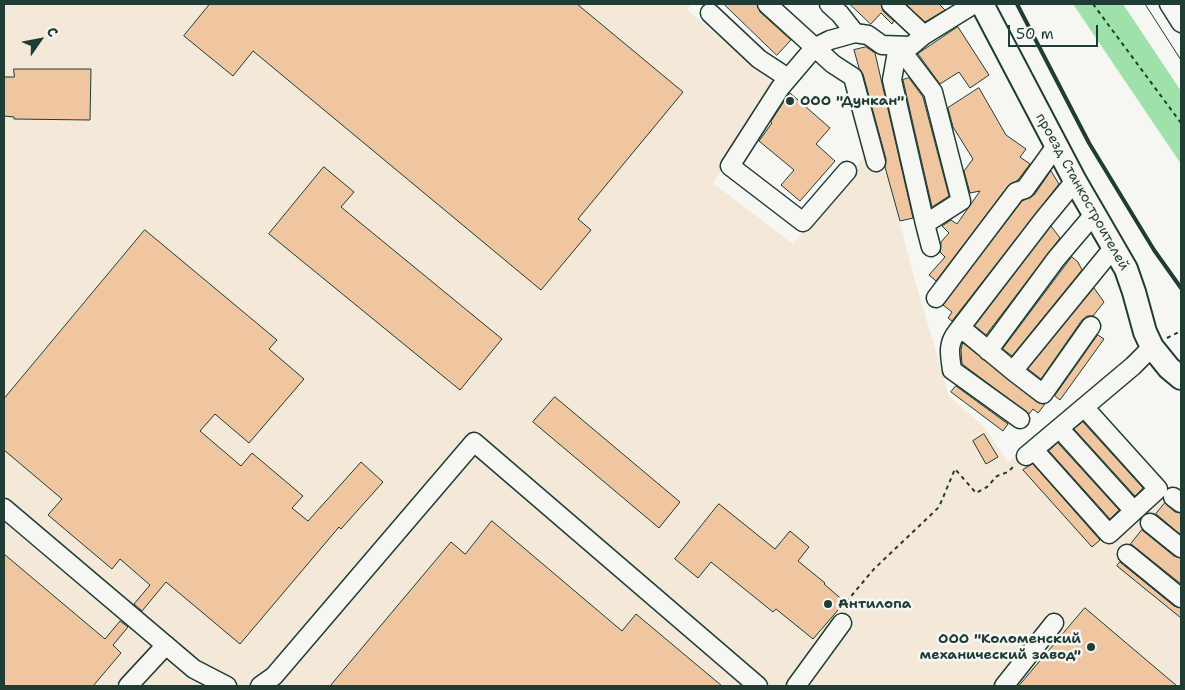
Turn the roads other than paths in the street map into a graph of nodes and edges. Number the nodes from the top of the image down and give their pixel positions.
1 (767, 4) edge
2 (829, 4) edge
3 (891, 4) edge
4 (974, 4) edge
5 (982, 4) edge
6 (952, 10) edge
7 (710, 13) dead end
8 (855, 33) junction
9 (924, 35) junction
10 (898, 46) junction
11 (814, 48) junction
12 (788, 78) junction
13 (1056, 146) junction
14 (876, 162) dead end
15 (847, 171) dead end
16 (1075, 181) junction
17 (1095, 213) junction
18 (926, 224) junction
19 (931, 247) dead end
20 (1114, 247) junction
21 (936, 298) dead end
22 (1091, 326) dead end
23 (957, 332) junction
24 (1152, 347) junction
25 (988, 351) junction
26 (1013, 371) junction
27 (1181, 378) edge
28 (1084, 407) junction
29 (1020, 419) dead end
30 (1058, 428) junction
31 (4, 508) edge
32 (1134, 511) junction
33 (1150, 523) dead end
34 (1181, 548) edge
35 (1127, 554) dead end
36 (1181, 598) edge
37 (842, 623) road end
38 (1054, 623) dead end
39 (166, 645) junction
40 (128, 686) edge
41 (227, 686) edge
42 (260, 686) edge
43 (758, 686) edge
44 (796, 686) edge
45 (1004, 686) edge

1 - 11 street
2 - 8 street
3 - 9 street
4 - 6 street
5 - 13 main road, проезд Станкостроителей
6 - 9 street
7 - 12 street
8 - 10 street
8 - 11 street
9 - 10 street
10 - 18 street
10 - 18 street
11 - 12 street
11 - 14 street
12 - 15 street
13 - 16 main road, проезд Станкостроителей
13 - 21 street
16 - 17 main road, проезд Станкостроителей
16 - 23 street
17 - 20 main road, проезд Станкостроителей
17 - 25 street
18 - 19 street
20 - 24 main road, проезд Станкостроителей
20 - 26 street
22 - 26 street
23 - 25 street
23 - 29 street
24 - 27 main road, проезд Станкостроителей
24 - 28 street
25 - 26 street
28 - 30 street
28 - 32 street
30 - 32 street
30 - 32 street
31 - 39 street
33 - 34 street
35 - 36 street
37 - 44 street
38 - 45 street
39 - 40 street
39 - 41 street
42 - 43 street

